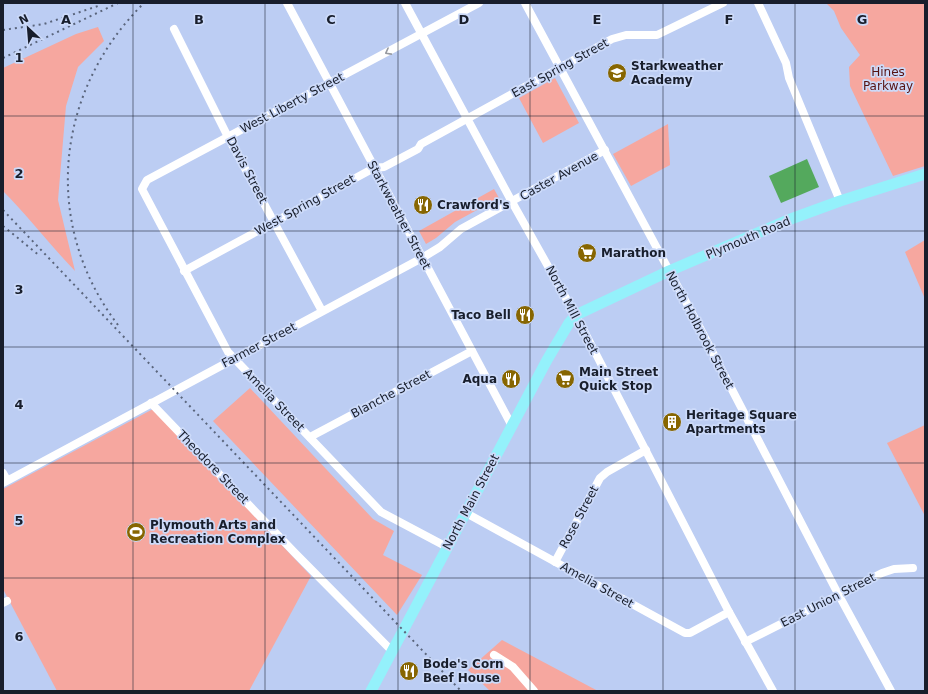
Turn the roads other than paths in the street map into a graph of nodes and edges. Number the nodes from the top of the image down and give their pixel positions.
1 (287, 3) edge
2 (405, 3) edge
3 (479, 3) edge
4 (525, 3) edge
5 (722, 3) edge
6 (758, 3) edge
7 (174, 29) dead end
8 (422, 34) junction
9 (560, 67) junction
10 (329, 84) junction
11 (467, 119) junction
12 (228, 137) junction
13 (605, 150) junction
14 (374, 168) junction
15 (925, 174) edge
16 (142, 186) joint
17 (840, 201) junction
18 (512, 202) junction
19 (274, 222) junction
20 (422, 258) junction
21 (184, 271) junction
22 (669, 271) junction
23 (322, 311) junction
24 (576, 315) junction
25 (472, 351) junction
26 (234, 358) junction
27 (151, 403) junction
28 (512, 426) junction
29 (310, 437) junction
30 (646, 450) junction
31 (4, 479) edge
32 (466, 513) junction
33 (447, 547) junction
34 (555, 562) junction
35 (913, 568) dead end
36 (838, 594) junction
37 (729, 612) junction
38 (745, 642) junction
39 (392, 651) junction
40 (494, 655) dead end
41 (371, 691) edge
42 (534, 691) edge
43 (773, 691) edge
44 (891, 691) edge

1 - 10 street, Starkweather Street
2 - 8 street, North Mill Street
3 - 8 street, West Liberty Street
4 - 9 street, North Holbrook Street
5 - 9 street, East Spring Street
6 - 17 street
7 - 12 street, Davis Street
8 -> 10 street, West Liberty Street
8 - 11 street, North Mill Street
9 - 11 street, East Spring Street
9 - 13 street, North Holbrook Street
10 - 12 street, West Liberty Street
10 - 14 street, Starkweather Street
11 - 14 street, West Spring Street
11 - 18 street, North Mill Street
12 - 16 street, West Liberty Street
12 - 19 street, Davis Street
13 - 18 street, Caster Avenue
13 - 22 street, North Holbrook Street
14 - 19 street, West Spring Street
14 - 20 street, Starkweather Street
15 - 17 main road, Plymouth Road
16 - 21 street, Amelia Street
17 - 22 main road, Plymouth Road
18 - 20 street, Farmer Street
18 - 24 street, North Mill Street
19 - 21 street, West Spring Street
19 - 23 street, Davis Street
20 - 23 street, Farmer Street
20 - 25 street, Starkweather Street
21 - 26 street, Amelia Street
22 - 24 main road, Plymouth Road
22 - 36 street, North Holbrook Street
23 - 26 street, Farmer Street
24 - 28 main road, North Main Street
24 - 30 street, North Mill Street
25 - 28 street, Starkweather Street
25 - 29 street, Blanche Street
26 - 27 street, Farmer Street
26 - 29 street, Amelia Street
27 - 31 street, Farmer Street
27 - 39 street, Theodore Street
28 - 32 main road, North Main Street
29 - 33 street, Amelia Street
30 - 34 street, Rose Street
30 - 37 street, North Mill Street
32 - 33 main road, North Main Street
32 - 34 street, Amelia Street
33 - 39 main road, North Main Street
34 - 37 street, Amelia Street
35 - 36 street, East Union Street
36 - 38 street, East Union Street
36 - 44 street, North Holbrook Street
37 - 38 street, North Mill Street
38 - 43 street, North Mill Street
39 - 41 main road, North Main Street
40 - 42 street

